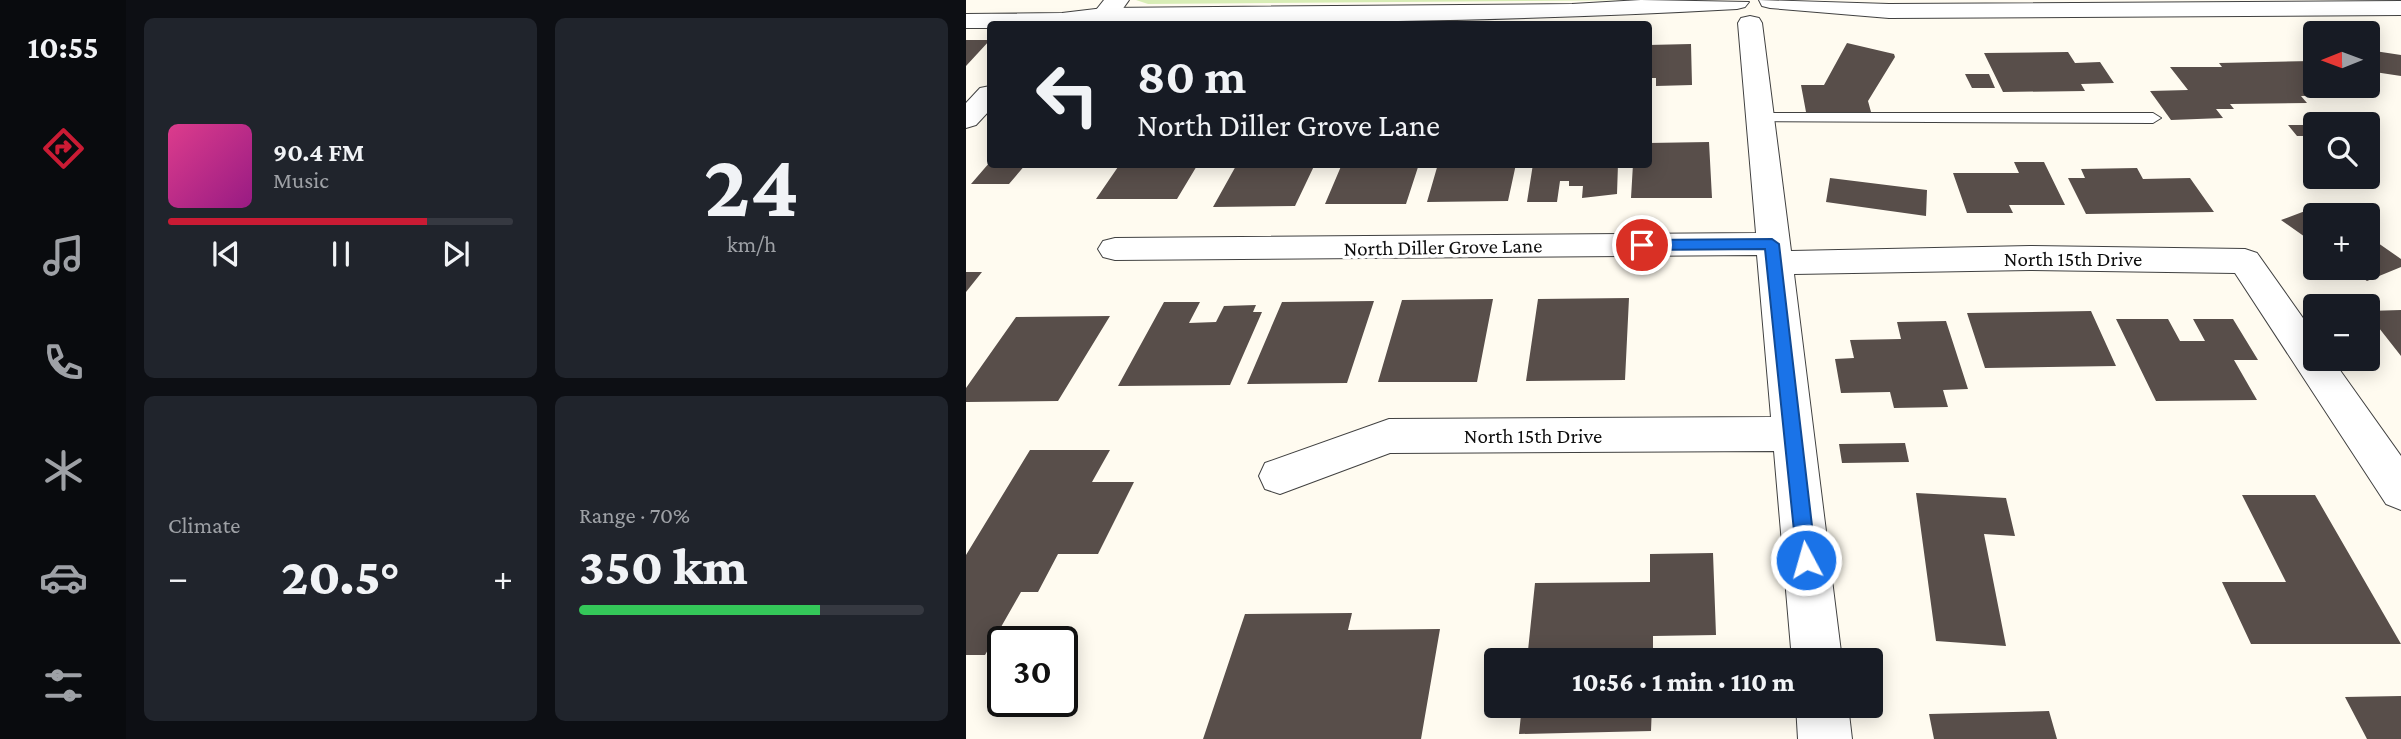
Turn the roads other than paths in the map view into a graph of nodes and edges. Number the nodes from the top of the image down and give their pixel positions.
1 (1111, 7) edge
2 (2401, 8) edge
3 (1754, 9) edge
4 (966, 21) edge
5 (987, 21) edge
6 (1063, 21) edge
7 (987, 97) edge
8 (1758, 118) junction
9 (2153, 118) dead end
10 (966, 119) edge
11 (1115, 249) dead end
12 (1773, 253) junction
13 (1793, 435) junction
14 (1280, 476) dead end
15 (2401, 491) edge
16 (1816, 648) edge
17 (1823, 718) edge
18 (1825, 739) edge

1 - 3 street
1 - 6 street
2 - 3 street
3 - 8 street
4 - 5 street
7 - 10 street
8 - 9 lane
8 - 12 street
11 - 12 street, North Diller Grove Lane
12 - 13 street
12 - 15 street, North 15th Drive
13 - 14 street, North 15th Drive
13 - 16 street
17 - 18 street

